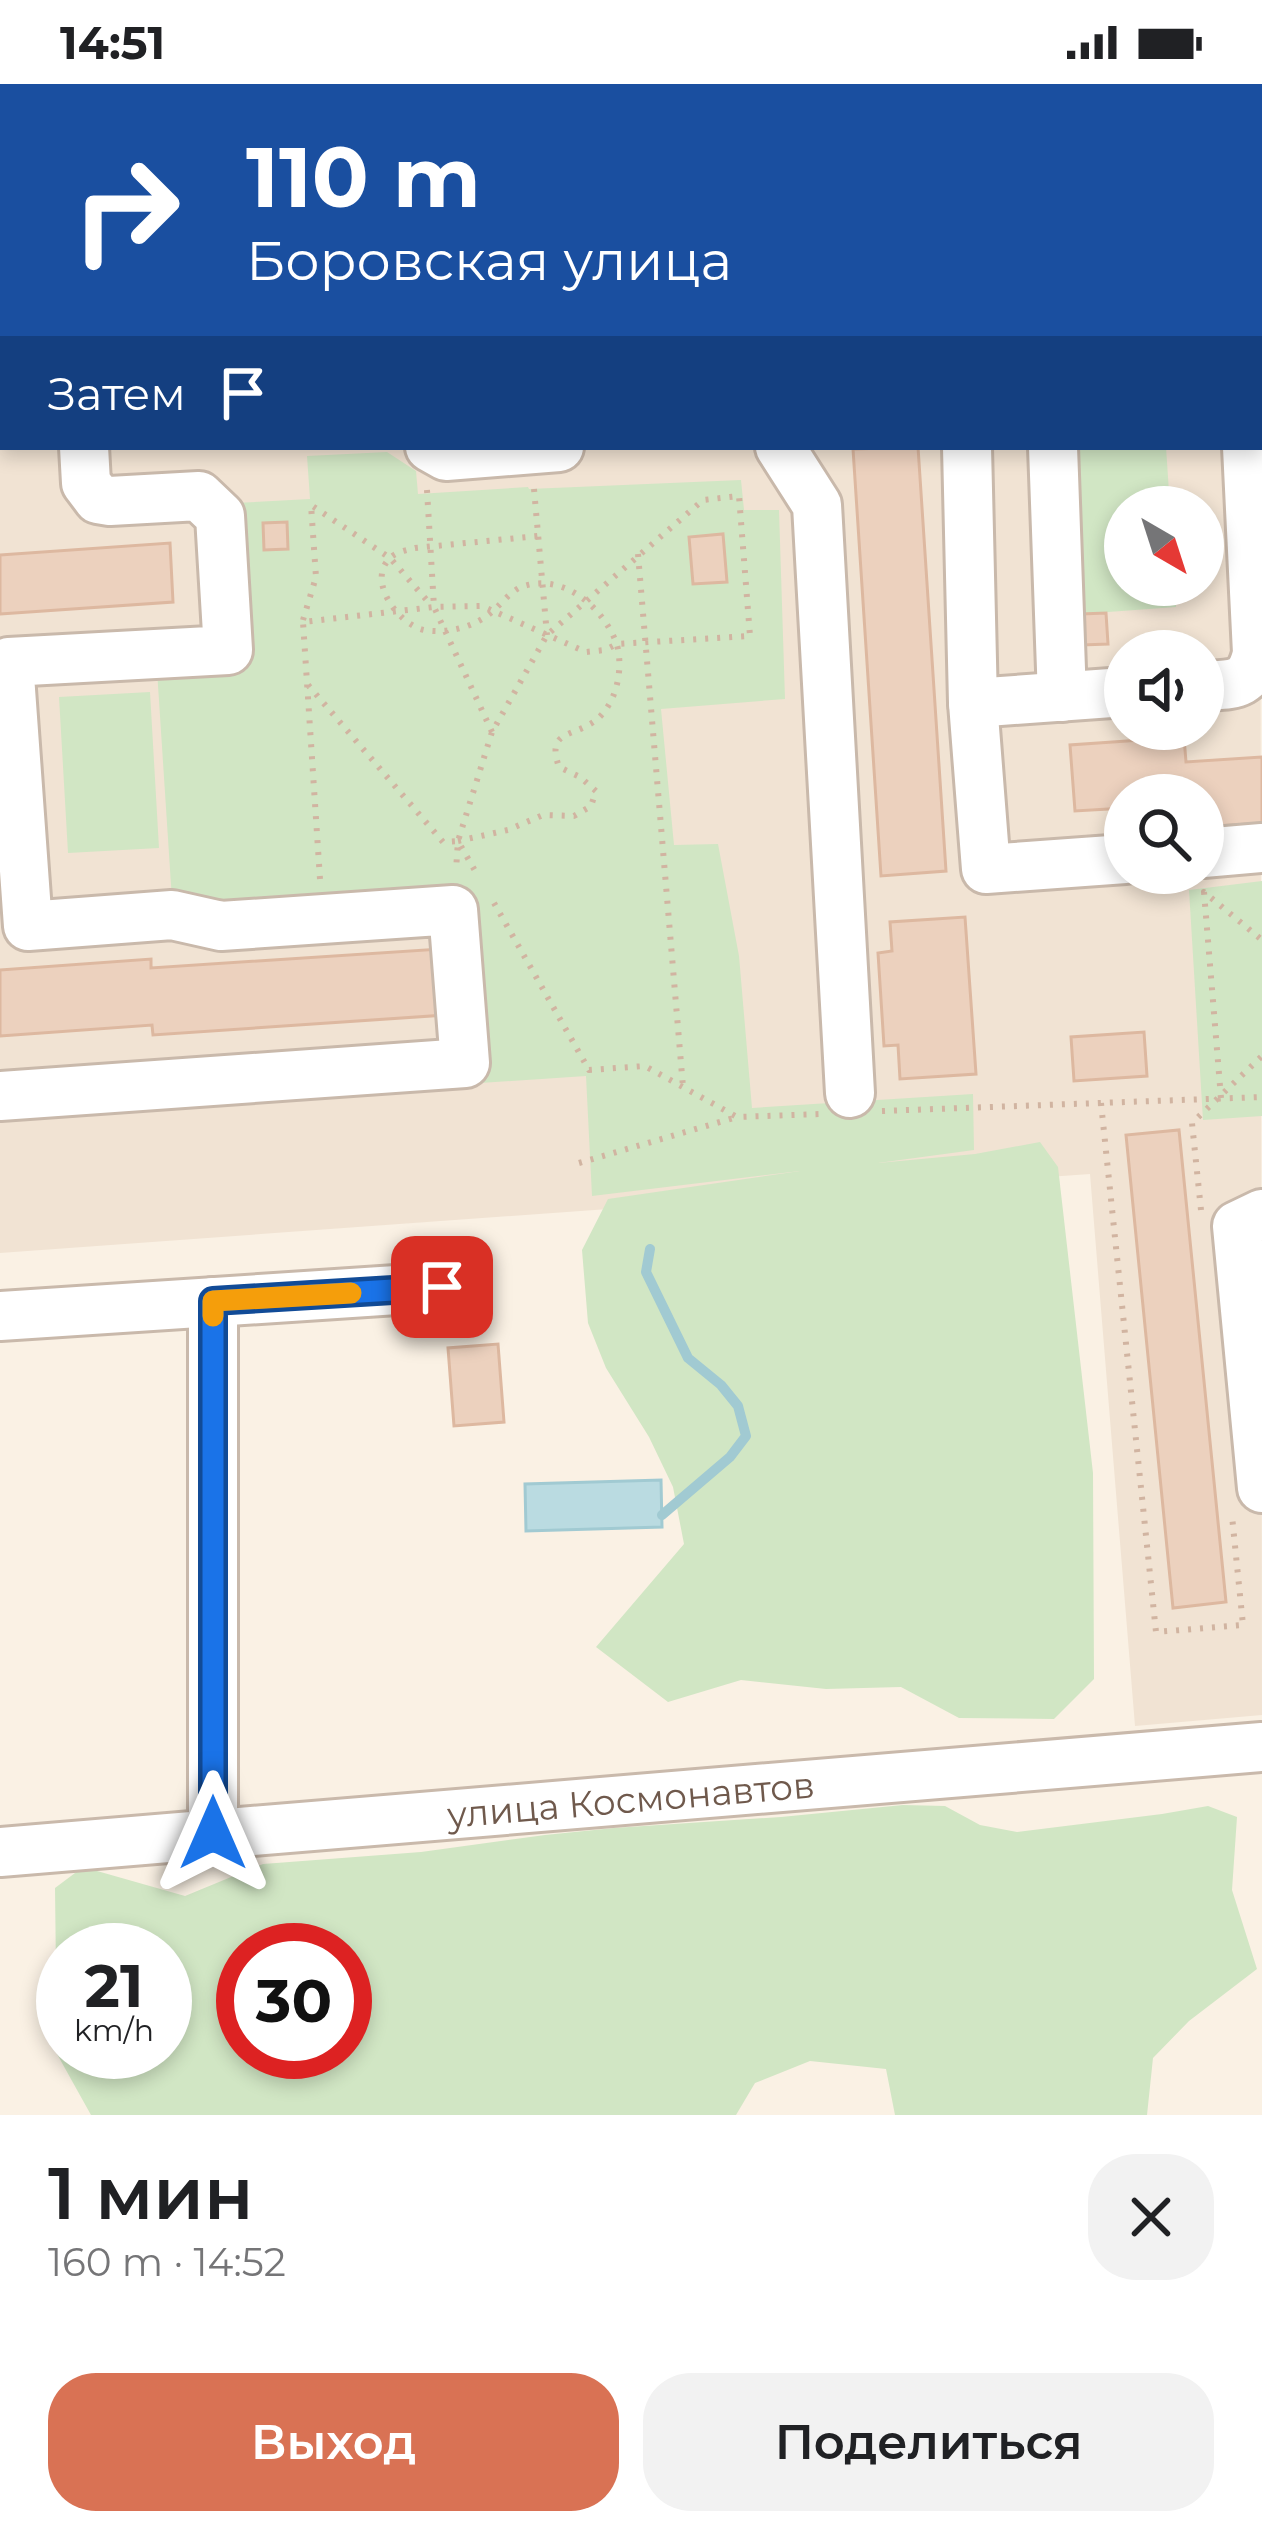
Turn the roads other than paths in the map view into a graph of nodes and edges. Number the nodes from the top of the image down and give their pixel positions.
1 (84, 450) edge
2 (782, 450) edge
3 (967, 450) edge
4 (1053, 450) edge
5 (1247, 450) edge
6 (546, 461) edge
7 (428, 462) edge
8 (1224, 685) edge
9 (1104, 694) edge
10 (1062, 697) junction
11 (974, 703) junction
12 (1262, 848) edge
13 (1224, 851) edge
14 (1104, 861) edge
15 (0, 1096) edge
16 (850, 1106) road end
17 (1262, 1214) edge
18 (442, 1287) dead end
19 (213, 1301) junction
20 (0, 1316) edge
21 (1247, 1500) edge
22 (1262, 1747) edge
23 (213, 1833) junction
24 (0, 1852) edge

1 - 15 street
2 - 16 street
3 - 11 street
4 - 10 street
5 - 8 street
6 - 7 street
9 - 10 street
10 - 11 street
11 - 14 street
12 - 13 street
17 - 21 street
18 - 19 street
19 - 20 street
19 - 23 street
22 - 23 street, улица Космонавтов
23 - 24 street, улица Космонавтов

